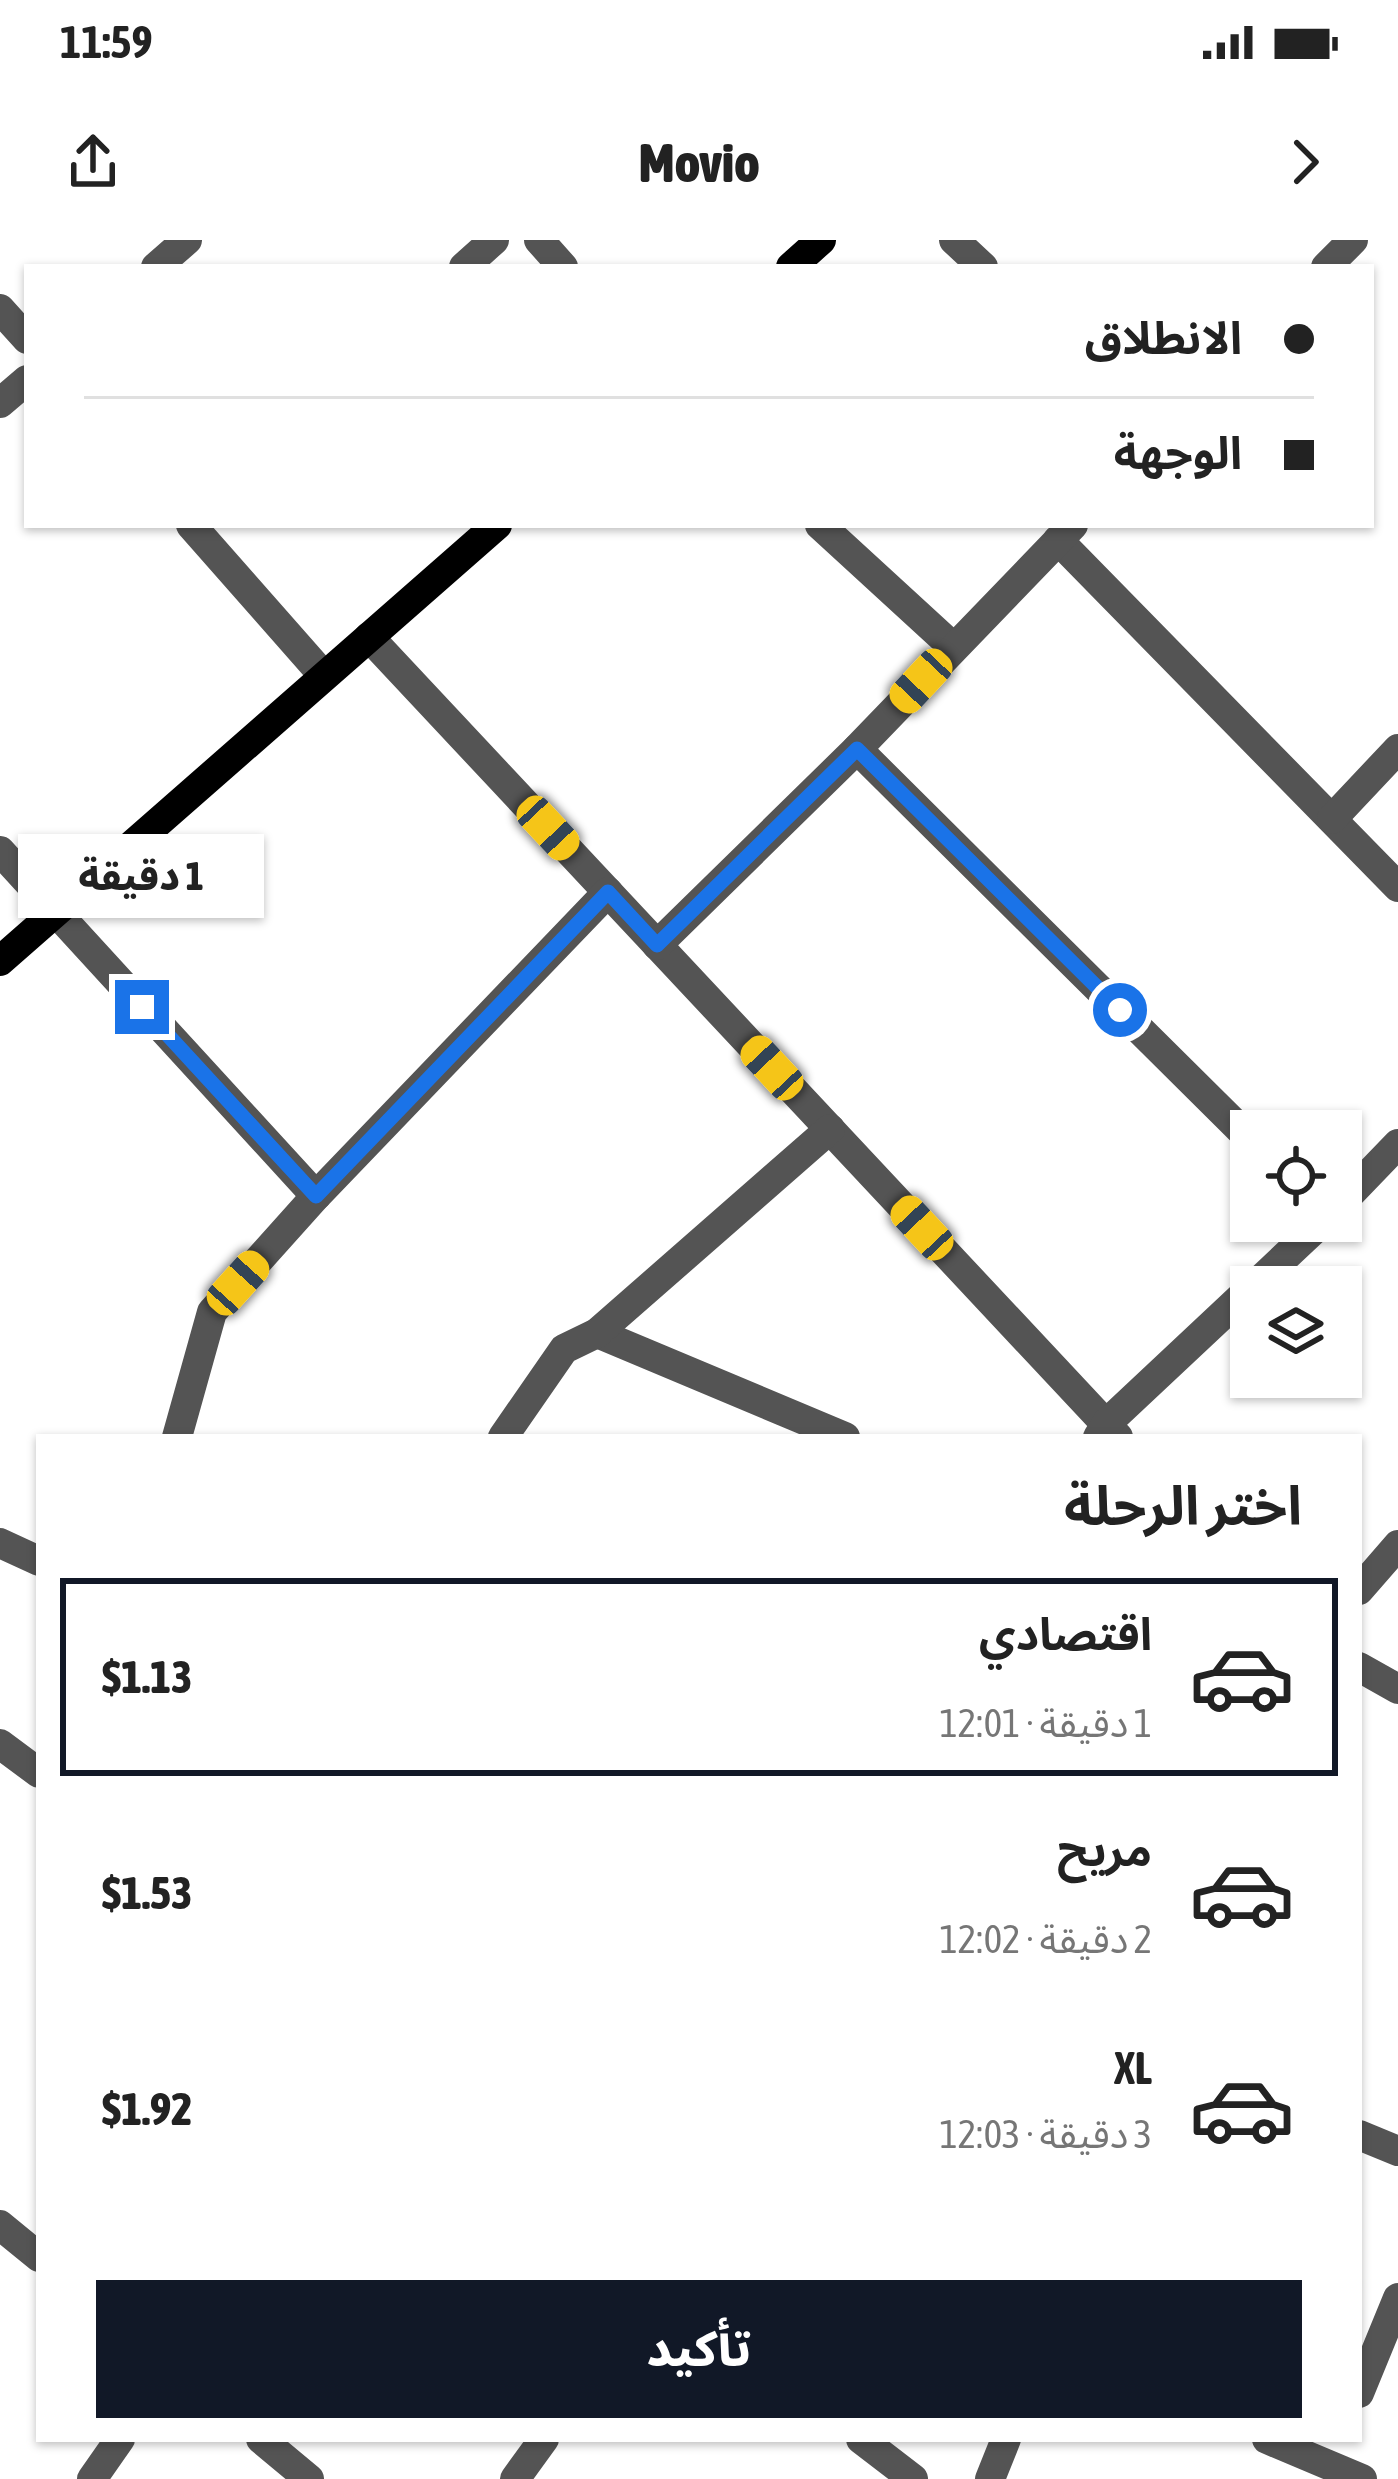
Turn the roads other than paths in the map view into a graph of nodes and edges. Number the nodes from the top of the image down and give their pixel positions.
1 (187, 240) edge
2 (494, 240) edge
3 (539, 240) edge
4 (821, 240) edge
5 (954, 240) edge
6 (1353, 240) edge
7 (159, 264) edge
8 (467, 264) edge
9 (560, 264) edge
10 (793, 264) edge
11 (980, 264) edge
12 (1329, 264) edge
13 (0, 309) edge
14 (24, 336) edge
15 (24, 383) edge
16 (0, 403) edge
17 (194, 528) edge
18 (494, 528) edge
19 (823, 528) edge
20 (1065, 532) edge
21 (369, 637) junction
22 (953, 647) junction
23 (324, 676) junction
24 (857, 749) junction
25 (1398, 749) edge
26 (1332, 819) junction
27 (0, 851) edge
28 (1398, 886) edge
29 (608, 892) junction
30 (55, 913) junction
31 (657, 945) junction
32 (0, 961) edge
33 (1230, 1118) edge
34 (830, 1130) junction
35 (1398, 1144) edge
36 (1362, 1181) edge
37 (316, 1196) junction
38 (1301, 1242) edge
39 (1275, 1266) edge
40 (1230, 1310) edge
41 (596, 1333) junction
42 (1107, 1433) edge
43 (178, 1434) edge
44 (504, 1434) edge
45 (838, 1434) edge
46 (0, 1543) edge
47 (1398, 1545) edge
48 (36, 1560) edge
49 (1362, 1587) edge
50 (1362, 1669) edge
51 (1398, 1689) edge
52 (0, 1744) edge
53 (36, 1770) edge
54 (1362, 2136) edge
55 (1398, 2151) edge
56 (0, 2225) edge
57 (36, 2255) edge
58 (1398, 2298) edge
59 (1362, 2386) edge
60 (118, 2442) edge
61 (264, 2442) edge
62 (542, 2442) edge
63 (865, 2442) edge
64 (1005, 2442) edge
65 (1276, 2442) edge
66 (1331, 2461) edge
67 (92, 2479) edge
68 (309, 2479) edge
69 (515, 2479) edge
70 (913, 2479) edge
71 (990, 2479) edge
72 (1362, 2479) edge

1 - 7 street
2 - 8 street
3 - 9 street
4 - 10 main road
5 - 11 street
6 - 12 street
13 - 14 street
15 - 16 street
17 - 23 street
18 - 21 main road
19 - 22 street
20 - 22 street
20 - 26 street
21 - 23 main road
21 - 29 street
22 - 24 street
23 - 30 main road
24 - 31 street
24 - 33 street
25 - 26 street
26 - 28 street
27 - 30 street
29 - 31 street
29 - 37 street
30 - 32 main road
30 - 37 street
31 - 34 street
34 - 41 street
34 - 42 street
35 - 36 street
37 - 43 street
38 - 39 street
40 - 42 street
41 - 44 street
41 - 45 street
46 - 48 street
47 - 49 street
50 - 51 street
52 - 53 street
54 - 55 street
56 - 57 street
58 - 59 street
60 - 67 street
61 - 68 street
62 - 69 street
63 - 70 street
64 - 71 street
65 - 66 street
66 - 72 street

